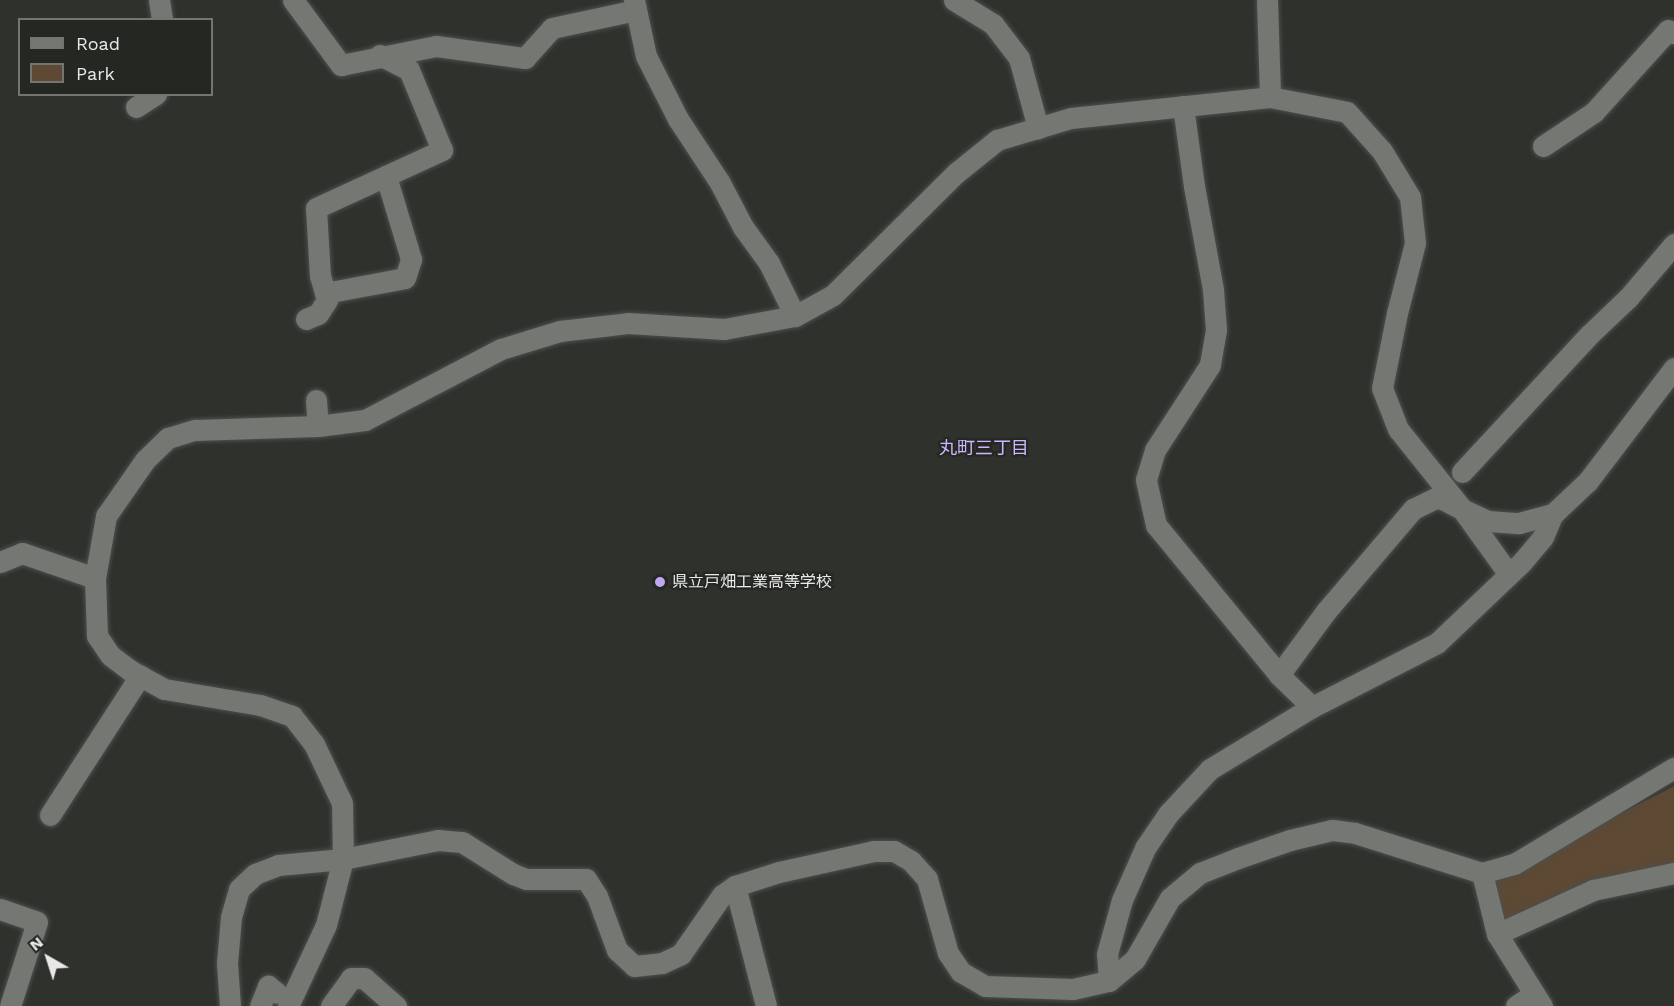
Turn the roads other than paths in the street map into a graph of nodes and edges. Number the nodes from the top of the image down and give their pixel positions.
1 (159, 0) edge
2 (293, 0) edge
3 (954, 0) edge
4 (1267, 0) edge
5 (635, 5) edge
6 (162, 18) edge
7 (1674, 33) edge
8 (380, 55) junction
9 (153, 96) edge
10 (1270, 97) junction
11 (1183, 106) junction
12 (135, 107) dead end
13 (1038, 128) junction
14 (1543, 146) dead end
15 (386, 176) junction
16 (1674, 244) edge
17 (325, 293) junction
18 (795, 316) junction
19 (306, 319) dead end
20 (1674, 368) edge
21 (316, 400) dead end
22 (318, 426) junction
23 (1462, 472) dead end
24 (1462, 509) junction
25 (1553, 514) junction
26 (0, 562) edge
27 (1508, 573) junction
28 (95, 578) junction
29 (1279, 675) junction
30 (140, 676) junction
31 (1312, 707) junction
32 (1674, 768) edge
33 (50, 815) dead end
34 (344, 859) junction
35 (1482, 873) junction
36 (1674, 873) edge
37 (735, 886) junction
38 (0, 909) edge
39 (1497, 934) junction
40 (1109, 981) junction
41 (283, 999) edge
42 (1538, 1000) edge
43 (7, 1002) edge
44 (230, 1006) edge
45 (260, 1006) edge
46 (330, 1006) edge
47 (396, 1006) edge
48 (766, 1006) edge
49 (1516, 1006) edge

1 - 6 street
2 - 8 street
3 - 13 street
4 - 10 street
5 - 8 street
5 - 18 street
7 - 14 street
8 - 15 street
9 - 12 street
10 - 11 street
10 - 24 street
11 - 13 street
11 - 29 street
13 - 18 street
15 - 17 street
15 - 17 street
16 - 23 street
17 - 19 street
18 - 22 street
20 - 25 street
21 - 22 street
22 - 28 street
24 - 25 street
24 - 27 street
24 - 29 street
25 - 27 street
26 - 28 street
27 - 31 street
28 - 30 street
29 - 31 street
30 - 33 street
30 - 34 street
31 - 40 street
32 - 35 street
34 - 37 street
34 - 41 street
34 - 44 street
35 - 39 street
35 - 40 street
36 - 39 street
37 - 40 street
37 - 48 street
38 - 43 street
39 - 42 street
41 - 45 street
42 - 49 street
46 - 47 street

